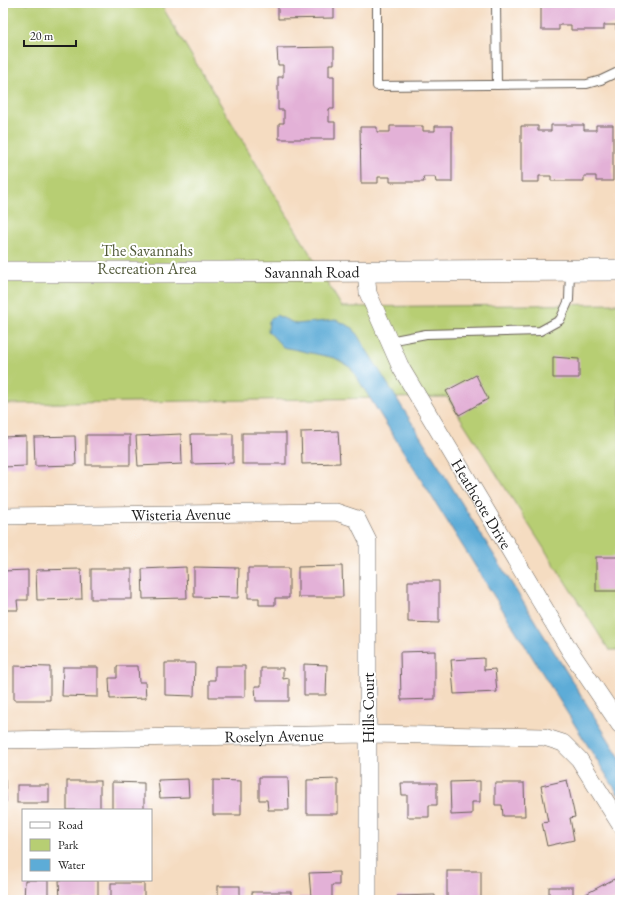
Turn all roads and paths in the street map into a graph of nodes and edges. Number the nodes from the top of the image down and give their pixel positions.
1 (377, 3) edge
2 (496, 3) edge
3 (620, 71) edge
4 (497, 85) junction
5 (570, 270) junction
6 (620, 270) edge
7 (3, 272) edge
8 (366, 272) junction
9 (389, 341) junction
10 (3, 516) edge
11 (357, 519) joint
12 (620, 725) edge
13 (368, 734) junction
14 (3, 740) edge
15 (620, 824) edge
16 (368, 900) edge

1 - 4 lane
2 - 4 lane
3 - 4 lane
5 - 6 street, Savannah Road
5 - 8 street, Savannah Road
5 - 9 lane
7 - 8 street, Savannah Road
8 - 9 street, Heathcote Drive
9 - 12 street, Heathcote Drive
10 - 11 street, Wisteria Avenue
11 - 13 street, Hills Court
13 - 14 street, Roselyn Avenue
13 - 15 street, Roselyn Avenue
13 - 16 street, Hills Court

